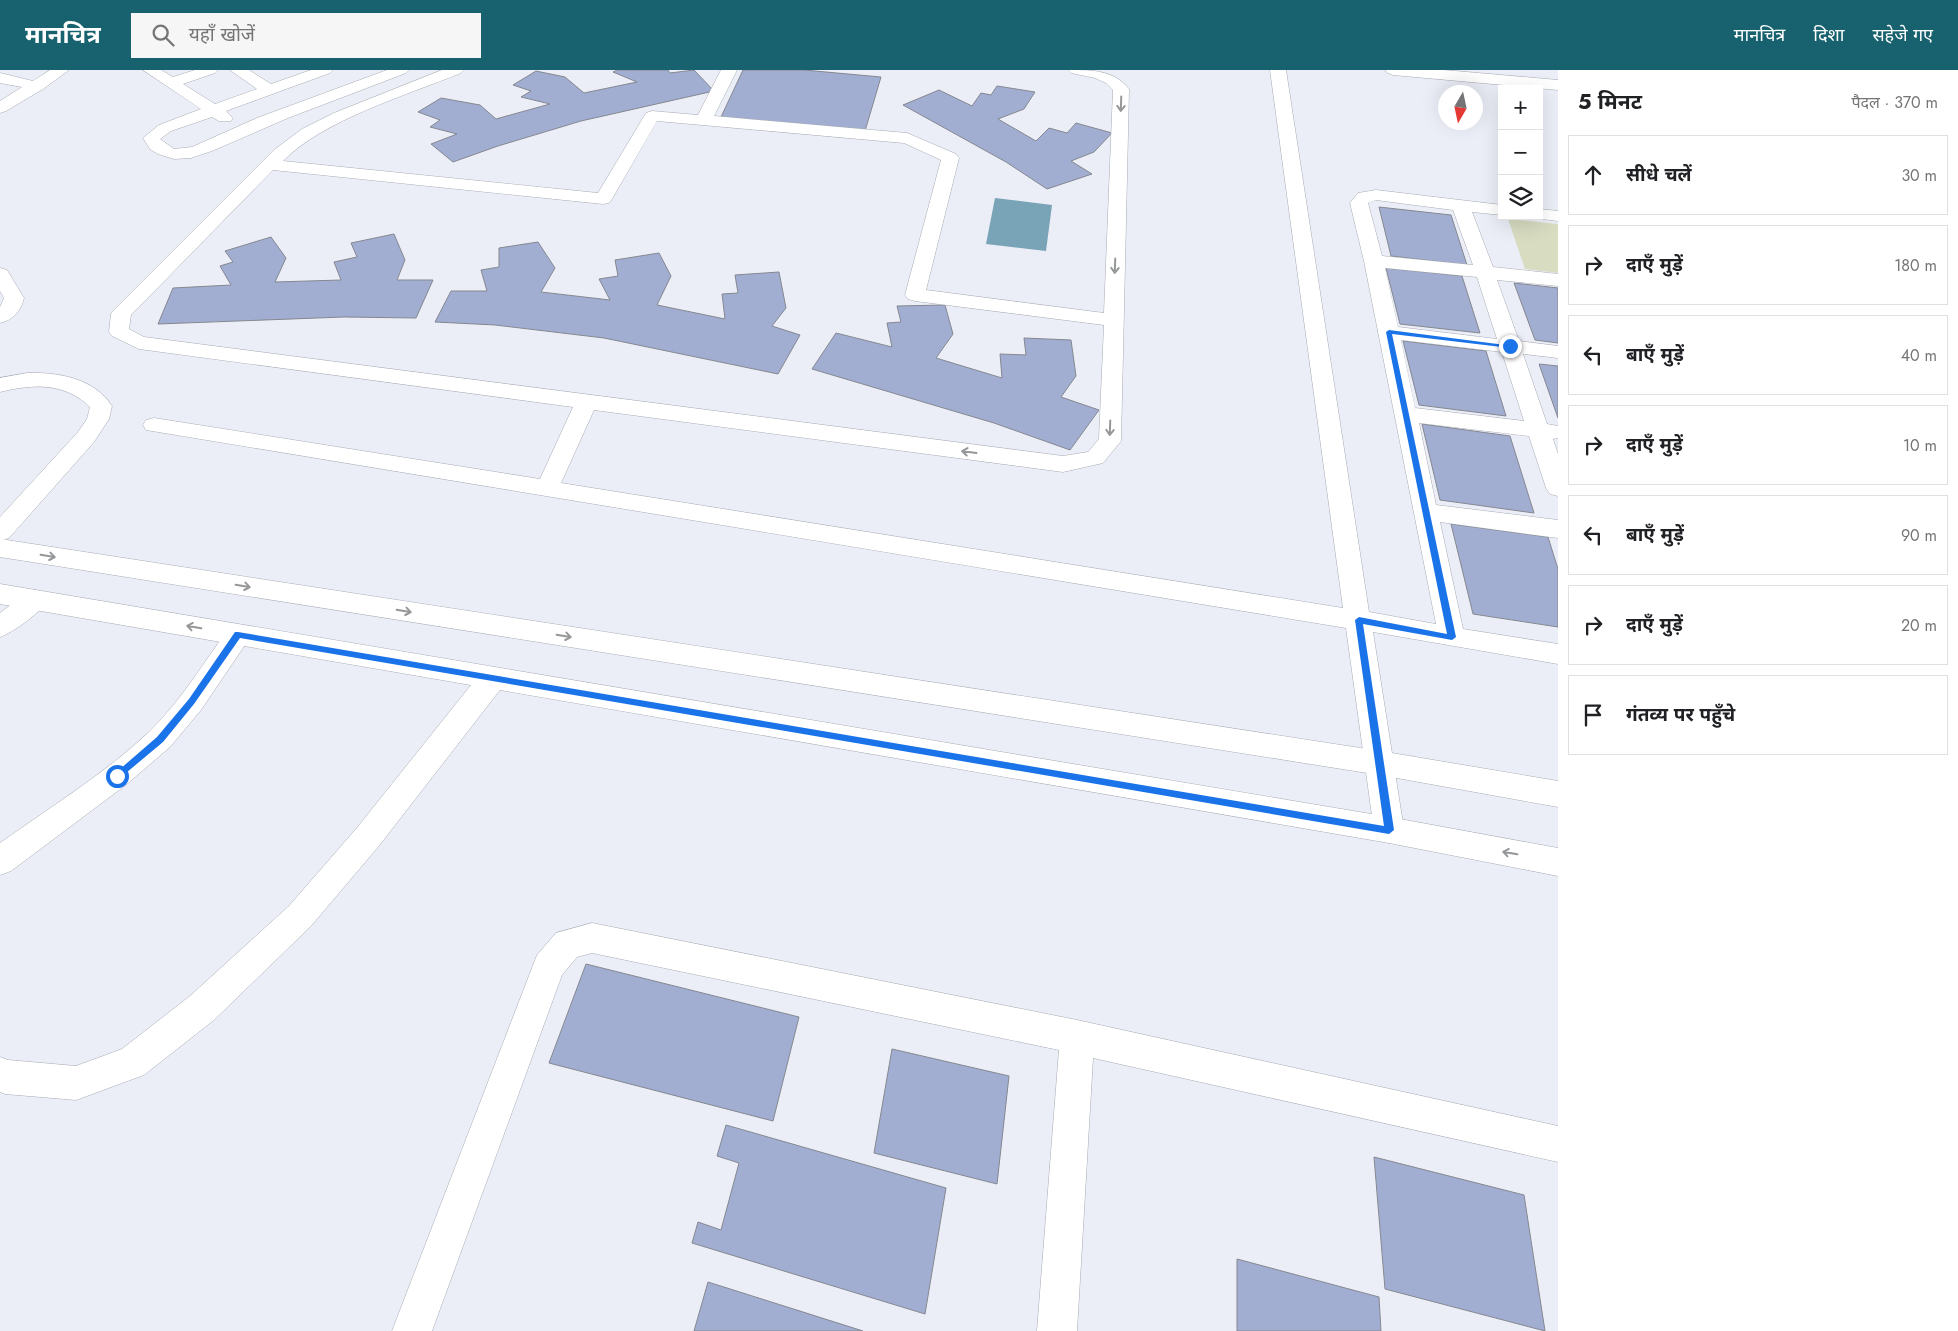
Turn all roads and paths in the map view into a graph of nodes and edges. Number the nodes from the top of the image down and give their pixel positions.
1 (61, 70) edge
2 (151, 70) edge
3 (210, 70) edge
4 (238, 70) edge
5 (401, 70) edge
6 (456, 70) edge
7 (729, 70) edge
8 (1076, 70) edge
9 (1278, 70) edge
10 (1393, 70) edge
11 (316, 71) edge
12 (0, 78) edge
13 (172, 83) junction
14 (1558, 85) edge
15 (37, 86) junction
16 (269, 90) junction
17 (344, 92) junction
18 (0, 108) edge
19 (214, 111) junction
20 (704, 120) junction
21 (243, 130) junction
22 (270, 164) junction
23 (1460, 205) junction
24 (1498, 210) edge
25 (1543, 214) edge
26 (1558, 216) edge
27 (1374, 261) junction
28 (1485, 272) junction
29 (0, 274) edge
30 (1558, 280) edge
31 (0, 316) edge
32 (1114, 320) junction
33 (1389, 332) junction
34 (1510, 346) junction
35 (1558, 352) edge
36 (0, 385) edge
37 (586, 402) junction
38 (1405, 414) junction
39 (154, 424) dead end
40 (1548, 432) edge
41 (546, 488) junction
42 (1558, 488) edge
43 (1426, 512) junction
44 (1558, 529) edge
45 (0, 532) edge
46 (0, 548) edge
47 (0, 594) edge
48 (34, 600) junction
49 (1359, 620) junction
50 (0, 627) edge
51 (238, 634) junction
52 (1452, 637) junction
53 (1558, 654) edge
54 (493, 678) junction
55 (1380, 763) junction
56 (1558, 794) edge
57 (1389, 830) junction
58 (0, 861) edge
59 (1558, 862) edge
60 (1078, 1037) junction
61 (0, 1074) edge
62 (1558, 1144) edge
63 (412, 1331) edge
64 (1057, 1331) edge

1 - 15 street
2 - 13 street
3 - 13 street
4 - 16 street
5 - 17 street
6 - 22 street
7 - 20 street
8 -> 32 street
9 - 49 street
10 - 14 street
11 - 16 street
11 - 17 street
12 - 15 street
13 - 19 street
15 - 18 street
16 - 19 street
17 - 21 street
19 - 21 street
19 - 21 street
20 - 22 street
20 - 32 street
22 - 37 street
23 - 24 street
23 - 27 street
23 - 28 street
25 - 26 street
27 - 28 street
27 - 33 street
28 - 30 street
28 - 34 street
29 - 31 street
32 -> 37 street
33 - 34 street
33 - 38 street
34 - 35 street
34 - 40 street
36 - 45 street
37 - 41 street
38 - 40 street
38 - 43 street
39 - 41 street
40 - 42 street
41 - 49 street
43 - 44 street
43 - 52 street
46 -> 55 street
47 - 48 street
48 - 50 street
51 -> 48 street
49 - 52 street
49 - 55 street
51 - 54 street
51 - 58 street
52 - 53 street
54 - 57 street
54 - 61 street
55 - 56 street
55 - 57 street
59 -> 57 street
60 - 62 street
60 - 63 street
60 - 64 street

